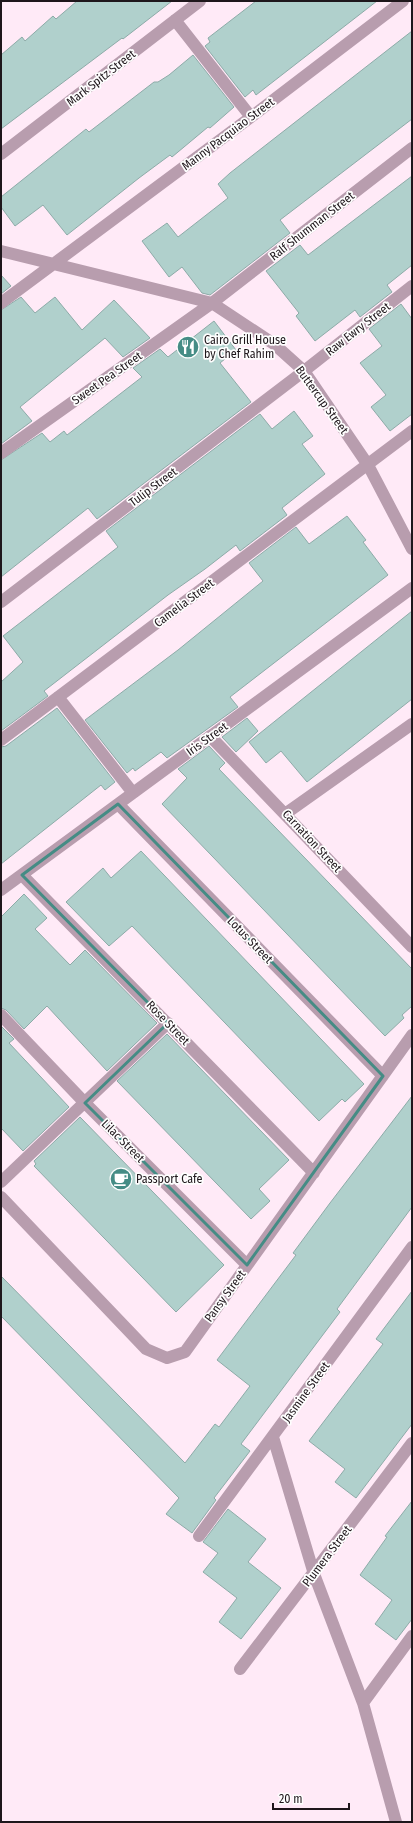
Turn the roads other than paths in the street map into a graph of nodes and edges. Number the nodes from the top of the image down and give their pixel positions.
1 (200, 1) edge
2 (403, 1) edge
3 (175, 20) junction
4 (251, 117) junction
5 (412, 148) edge
6 (1, 154) edge
7 (1, 251) edge
8 (50, 265) junction
9 (412, 286) edge
10 (1, 303) edge
11 (212, 303) junction
12 (304, 371) junction
13 (412, 431) edge
14 (1, 453) edge
15 (368, 465) junction
16 (412, 549) edge
17 (412, 588) edge
18 (1, 602) edge
19 (58, 697) junction
20 (412, 724) edge
21 (210, 736) junction
22 (1, 740) edge
23 (134, 793) junction
24 (118, 804) junction
25 (285, 814) junction
26 (22, 875) junction
27 (1, 890) edge
28 (412, 947) edge
29 (1, 1015) edge
30 (168, 1023) junction
31 (412, 1035) edge
32 (383, 1076) junction
33 (84, 1103) junction
34 (314, 1173) junction
35 (1, 1182) edge
36 (1, 1197) edge
37 (412, 1247) edge
38 (247, 1265) junction
39 (273, 1437) junction
40 (412, 1442) edge
41 (199, 1536) dead end
42 (314, 1574) junction
43 (412, 1636) edge
44 (240, 1669) dead end
45 (363, 1703) junction
46 (396, 1822) edge

1 - 3 street, Mark Spitz Street
2 - 4 street, Manny Pacquiao Street
3 - 4 street
3 - 6 street, Mark Spitz Street
4 - 8 street, Manny Pacquiao Street
5 - 11 street, Ralf Shumman Street
7 - 8 street, Buttercup Street
8 - 10 street, Manny Pacquiao Street
8 - 11 street, Buttercup Street
9 - 12 street, Raw Ewry Street
11 - 12 street, Buttercup Street
11 - 14 street, Sweet Pea Street
12 - 15 street, Buttercup Street
12 - 18 street, Tulip Street
13 - 15 street, Camelia Street
15 - 16 street, Buttercup Street
15 - 19 street, Camelia Street
17 - 21 street, Iris Street
19 - 22 street, Camelia Street
19 - 23 street
20 - 25 street
21 - 23 street, Iris Street
21 - 25 street, Carnation Street
23 - 24 street, Iris Street
24 - 26 street, Iris Street
24 - 32 street, Lotus Street
25 - 28 street, Carnation Street
26 - 27 street, Iris Street
26 - 30 street, Rose Street
29 - 33 street, Lilac Street
30 - 33 street
30 - 34 street, Rose Street
31 - 32 street, Pansy Street
32 - 34 street, Pansy Street
33 - 35 street
33 - 38 street, Lilac Street
34 - 38 street, Pansy Street
36 - 38 street, Pansy Street
37 - 39 street, Jasmine Street
39 - 41 street, Jasmine Street
39 - 42 street
40 - 42 street, Plumera Street
42 - 44 street, Plumera Street
42 - 45 street
43 - 45 street
45 - 46 street

